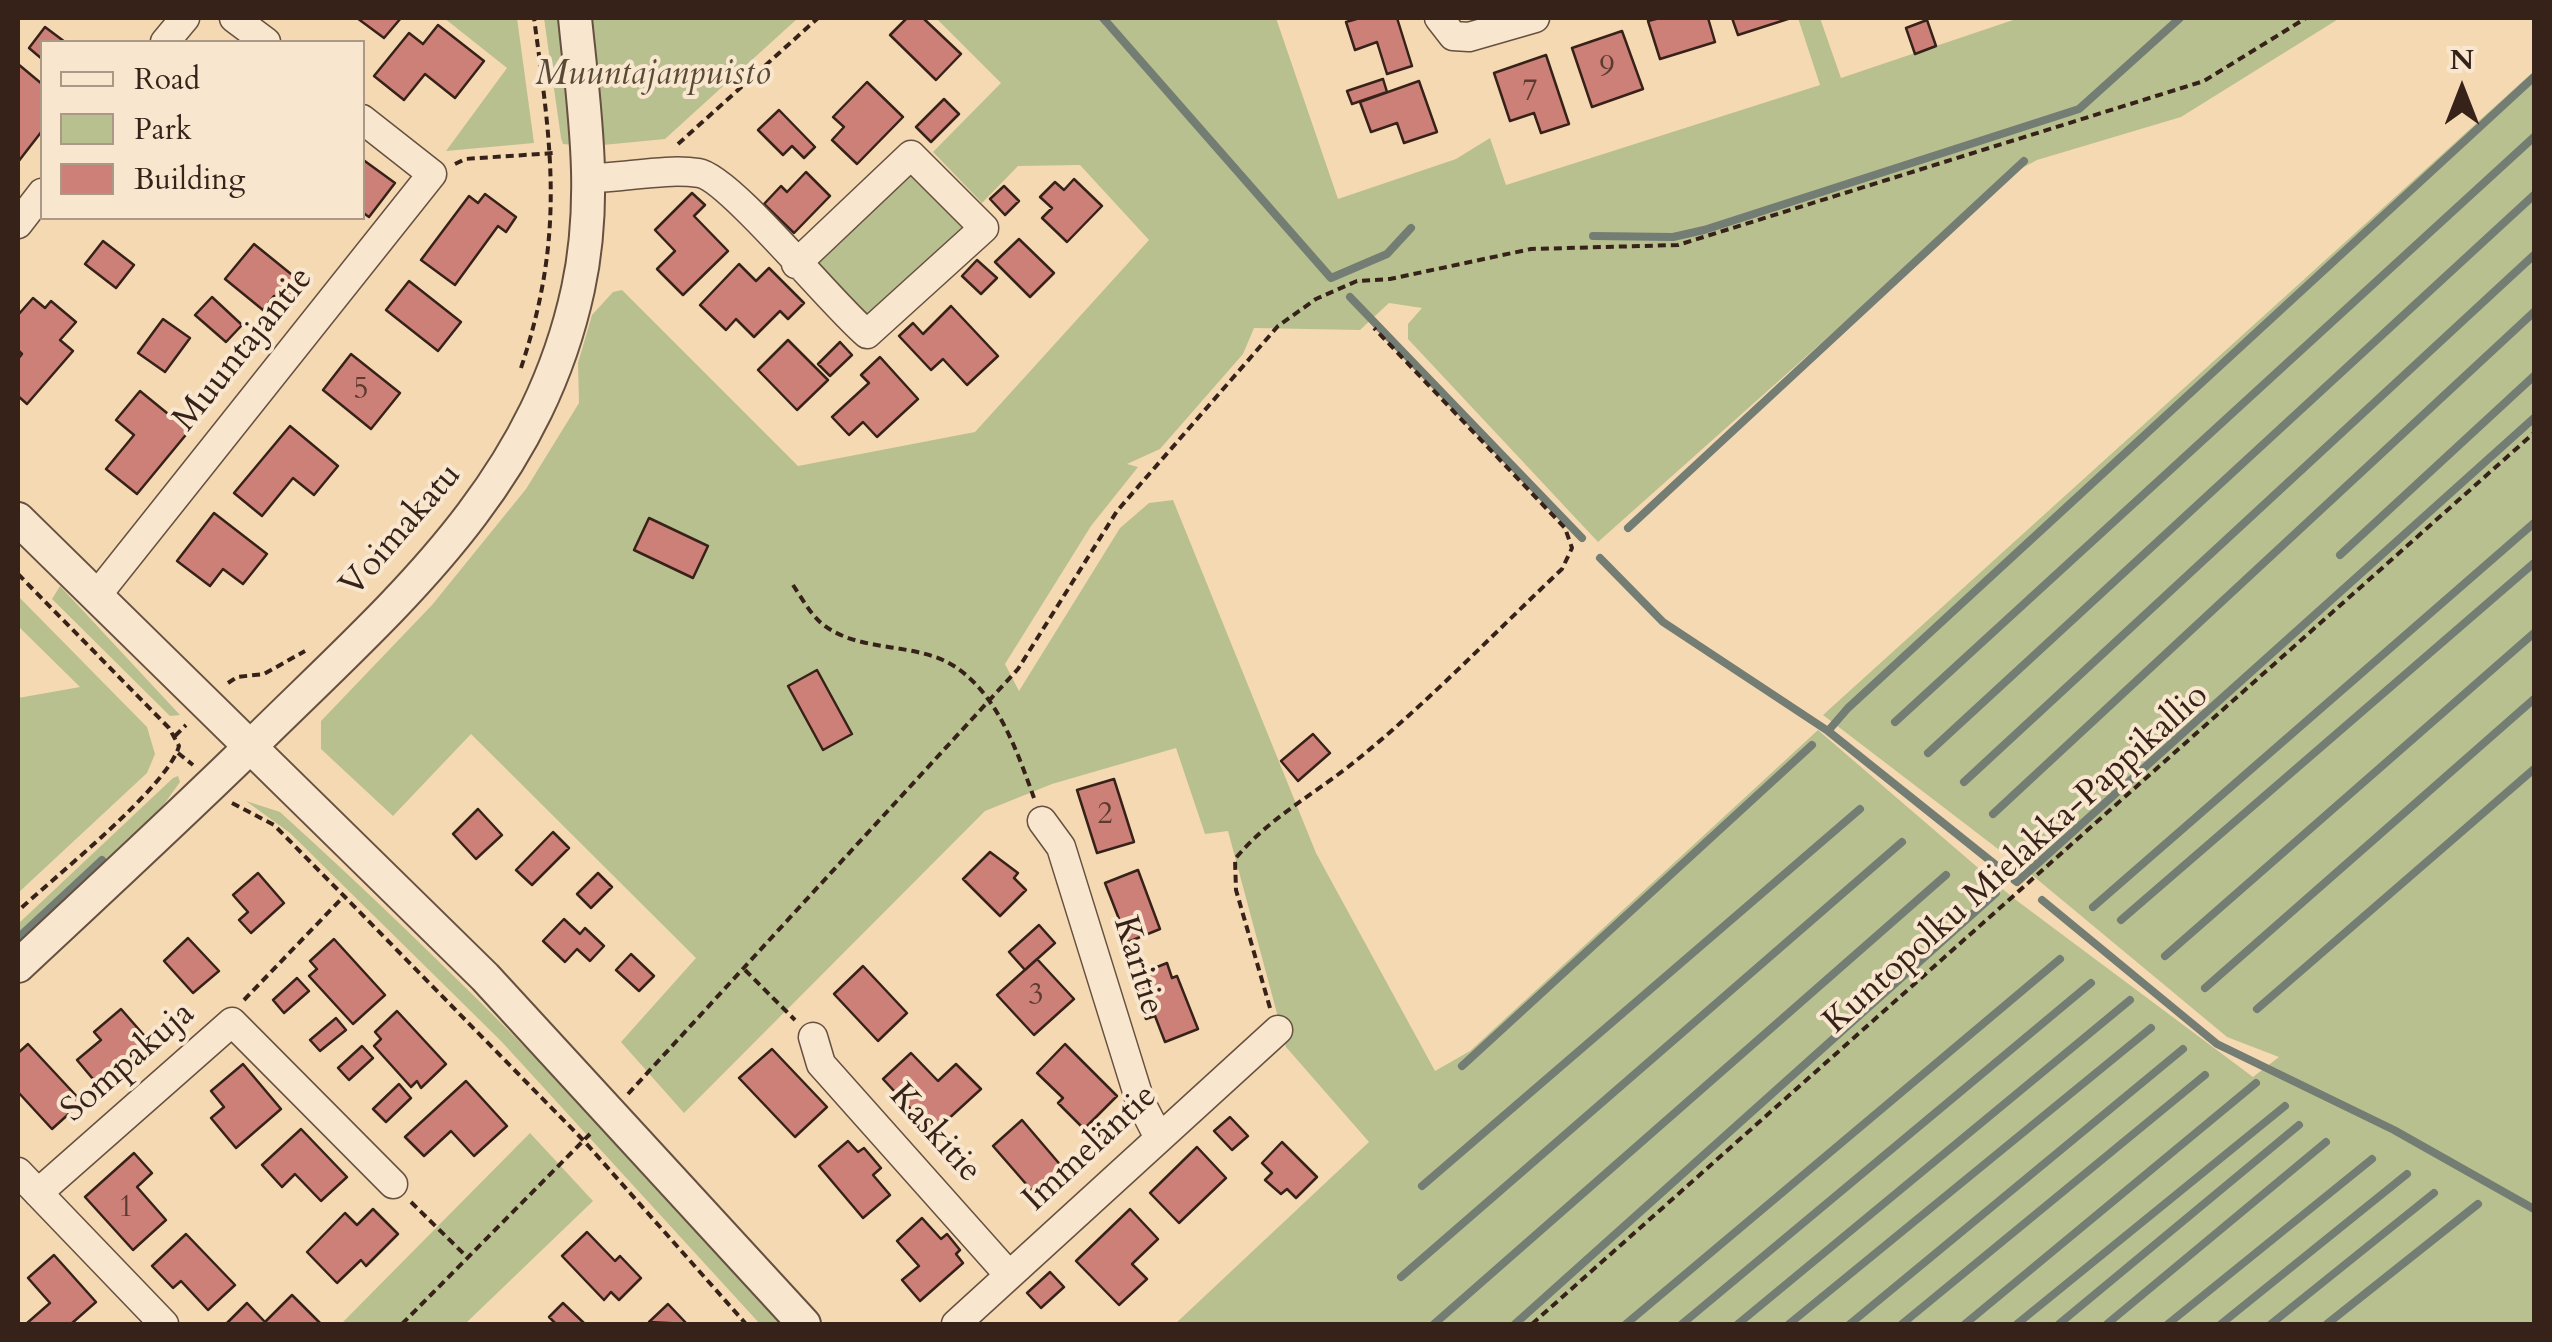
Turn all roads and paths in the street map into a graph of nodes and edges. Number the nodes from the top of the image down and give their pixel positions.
1 (185, 18) edge
2 (234, 18) edge
3 (534, 18) edge
4 (574, 18) edge
5 (818, 18) edge
6 (1439, 18) edge
7 (1534, 18) edge
8 (2306, 18) edge
9 (166, 40) edge
10 (263, 40) edge
11 (365, 121) edge
12 (670, 147) dead end
13 (551, 153) junction
14 (432, 174) junction
15 (590, 178) junction
16 (40, 196) edge
17 (18, 224) edge
18 (796, 264) junction
19 (1374, 328) dead end
20 (516, 382) dead end
21 (2534, 433) edge
22 (18, 519) edge
23 (18, 574) edge
24 (793, 585) dead end
25 (98, 595) junction
26 (314, 643) dead end
27 (226, 686) dead end
28 (988, 702) junction
29 (186, 725) dead end
30 (175, 736) junction
31 (249, 747) junction
32 (178, 752) junction
33 (191, 764) dead end
34 (234, 805) dead end
35 (1042, 821) joint
36 (344, 896) junction
37 (18, 911) edge
38 (18, 966) edge
39 (744, 968) junction
40 (232, 1022) junction
41 (1278, 1030) joint
42 (813, 1037) joint
43 (611, 1112) junction
44 (1158, 1136) junction
45 (584, 1141) junction
46 (18, 1172) edge
47 (393, 1184) joint
48 (38, 1193) junction
49 (468, 1258) junction
50 (1009, 1275) junction
51 (164, 1324) edge
52 (402, 1324) edge
53 (746, 1324) edge
54 (804, 1324) edge
55 (956, 1324) edge
56 (1532, 1324) edge

1 - 9 street
2 - 10 street
3 - 13 path
4 - 15 street, Voimakatu
5 - 12 path
6 - 7 street
8 - 28 path
11 - 14 street
13 - 14 path
13 - 20 path
14 - 25 street, Muuntajantie
15 - 18 street
15 - 31 street, Voimakatu
16 - 17 street
18 - 18 street
19 - 41 path
21 - 56 path, Kuntopolku Mielakka-Pappikallio
22 - 25 street
23 - 30 path
24 - 28 path
25 - 31 street
26 - 27 path
28 - 35 path
28 - 39 path
29 - 30 path
30 - 32 path
31 - 38 street, Voimakatu
31 - 43 street
32 - 33 path
32 - 37 path
34 - 36 path
35 - 44 street, Karitie
36 - 40 path
36 - 45 path
39 - 42 path
39 - 43 path
40 - 47 street, Sompakuja
40 - 48 street, Sompakuja
41 - 44 street, Immeläntie
42 - 50 street, Kaskitie
43 - 45 path
43 - 54 street
44 - 50 street, Immeläntie
45 - 49 path
45 - 53 path
46 - 48 street
47 - 49 path
48 - 51 street
49 - 52 path
50 - 55 street, Immeläntie

